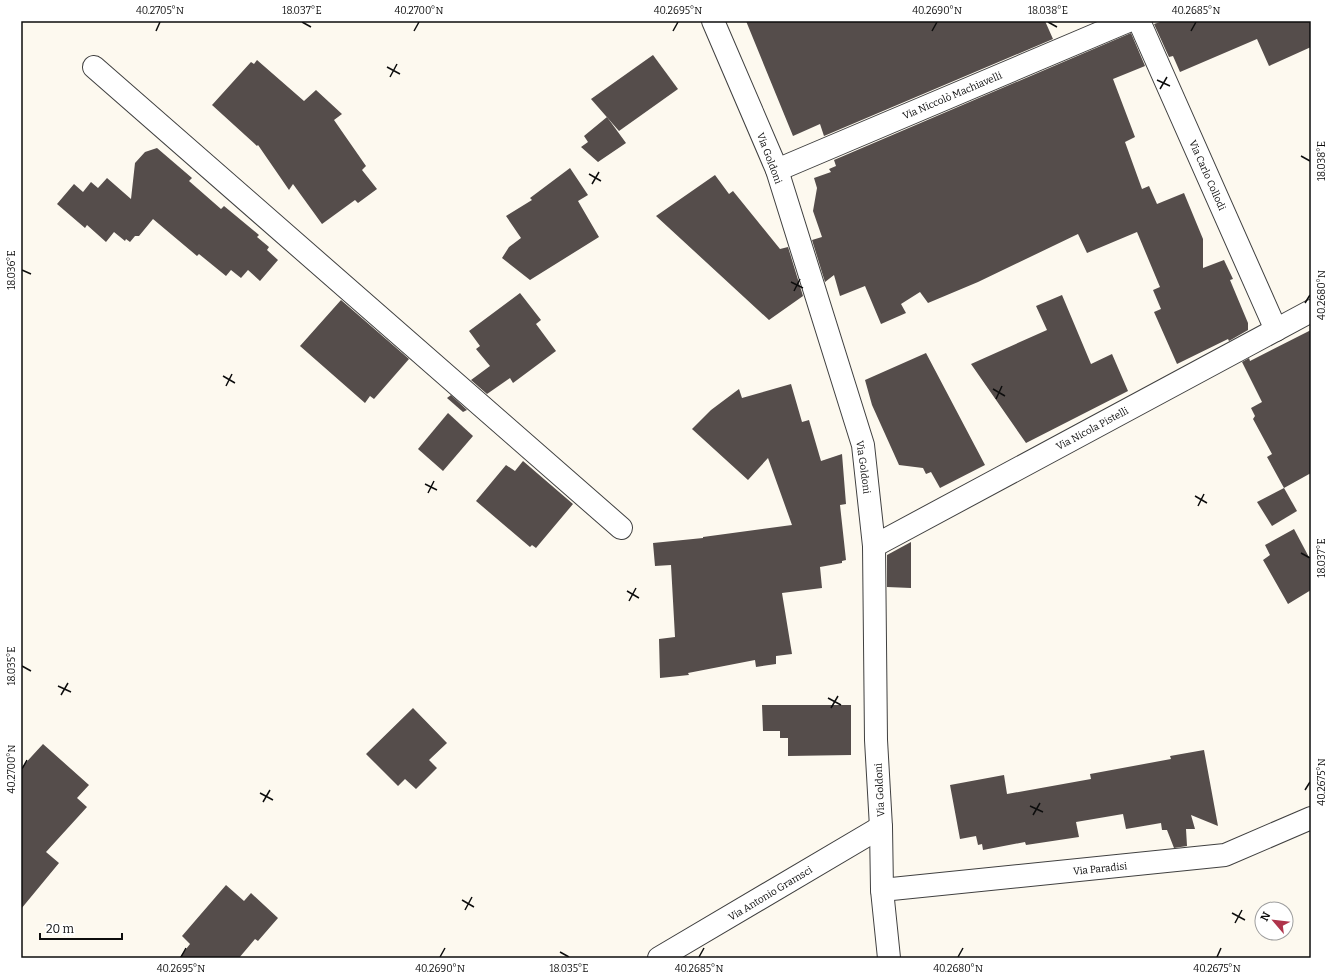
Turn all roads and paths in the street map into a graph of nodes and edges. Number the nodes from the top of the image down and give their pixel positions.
1 (713, 21) edge
2 (1128, 21) edge
3 (1139, 21) edge
4 (94, 67) dead end
5 (777, 170) junction
6 (1311, 311) edge
7 (1276, 330) junction
8 (621, 528) dead end
9 (874, 546) junction
10 (1311, 818) edge
11 (881, 827) junction
12 (882, 890) junction
13 (659, 958) edge
14 (889, 958) edge

1 - 5 street, Via Goldoni
2 - 5 street, Via Niccolò Machiavelli
3 - 7 street, Via Carlo Collodi
4 - 8 street
5 - 9 street, Via Goldoni
6 - 7 street, Via Nicola Pistelli
7 - 9 street, Via Nicola Pistelli
9 - 11 street, Via Goldoni
10 - 12 street, Via Paradisi
11 - 12 street, Via Goldoni
11 - 13 street, Via Antonio Gramsci
12 - 14 street, Via Goldoni

